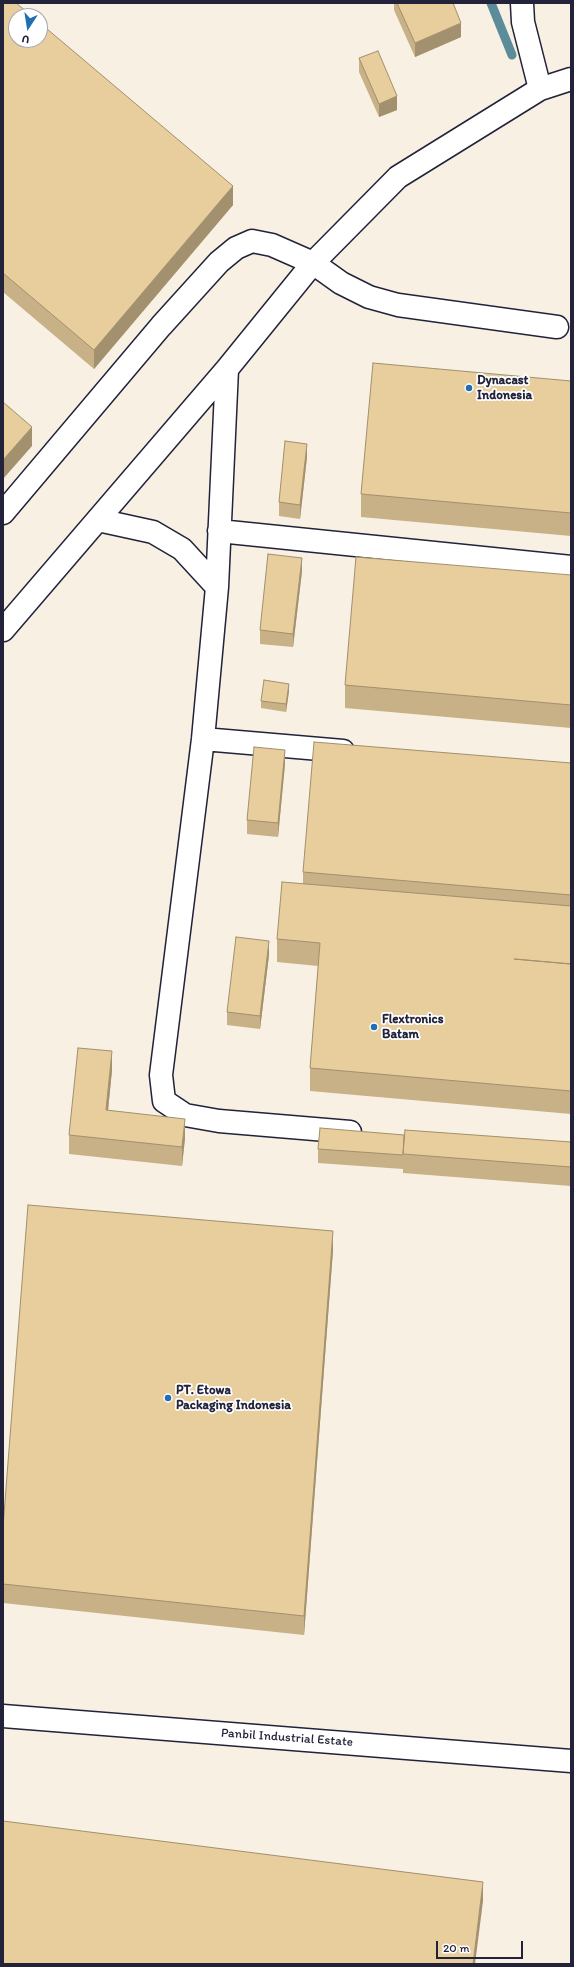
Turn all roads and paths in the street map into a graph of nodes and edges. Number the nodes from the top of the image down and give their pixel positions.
1 (522, 3) edge
2 (571, 79) edge
3 (540, 89) junction
4 (313, 263) junction
5 (557, 327) dead end
6 (227, 369) junction
7 (3, 513) edge
8 (98, 520) junction
9 (219, 531) junction
10 (571, 567) edge
11 (217, 587) junction
12 (3, 630) edge
13 (203, 739) junction
14 (360, 753) edge
15 (369, 1133) edge
16 (3, 1716) edge
17 (571, 1761) edge

1 - 3 lane
2 - 3 lane
3 - 4 lane
4 - 5 lane
4 - 6 lane
4 - 7 lane
6 - 8 lane
6 - 9 lane
8 - 11 lane
8 - 12 lane
9 - 10 lane
9 - 11 lane
11 - 13 lane
13 - 14 lane
13 - 15 lane
16 - 17 lane, Panbil Industrial Estate

